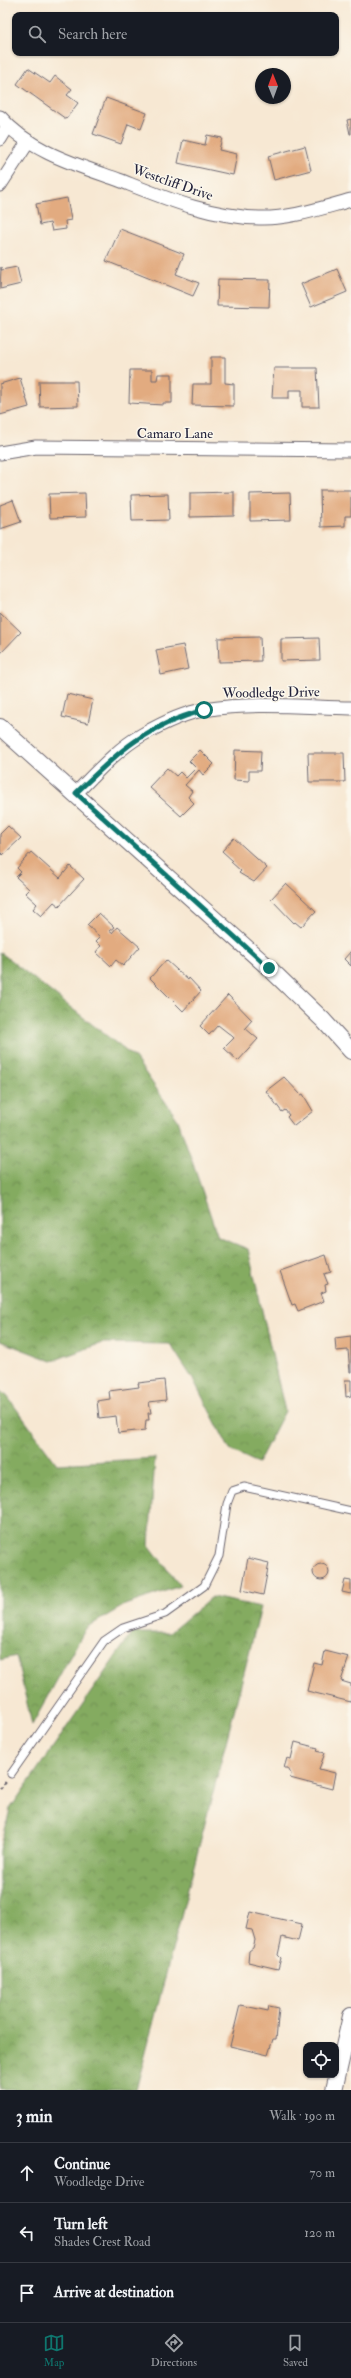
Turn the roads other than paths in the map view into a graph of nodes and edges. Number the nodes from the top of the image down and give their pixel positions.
1 (4, 122) edge
2 (0, 139) edge
3 (28, 142) junction
4 (0, 185) edge
5 (351, 200) edge
6 (351, 450) edge
7 (0, 453) edge
8 (351, 708) edge
9 (0, 726) edge
10 (76, 793) junction
11 (351, 1051) edge
12 (351, 1511) edge
13 (11, 1774) dead end
14 (351, 2016) edge
15 (334, 2090) edge

1 - 2 street
1 - 3 street, Westcliff Drive
3 - 4 street
3 - 5 street, Westcliff Drive
6 - 7 street, Camaro Lane
8 - 10 street, Woodledge Drive
9 - 10 street
10 - 11 street
12 - 13 lane
14 - 15 street

